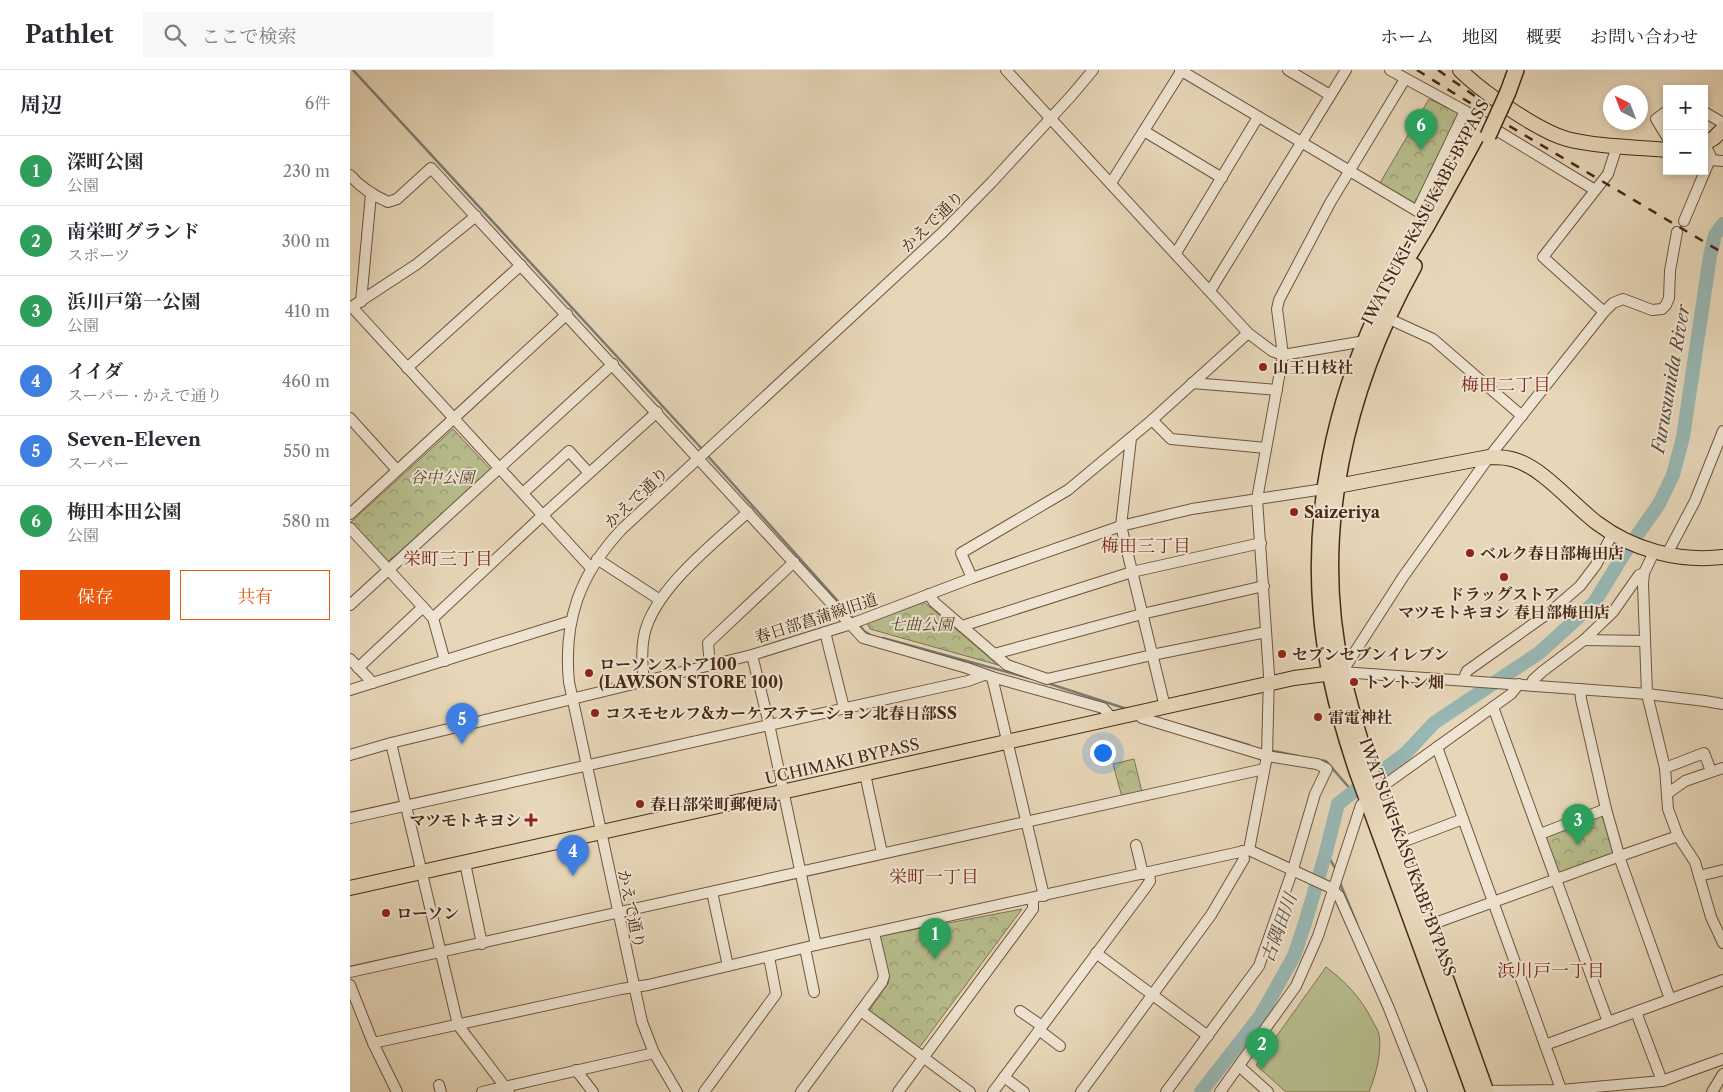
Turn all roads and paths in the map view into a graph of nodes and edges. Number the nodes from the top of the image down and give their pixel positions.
1 (1094, 70) edge
2 (1181, 70) edge
3 (1288, 70) edge
4 (1346, 70) edge
5 (1390, 70) edge
6 (1460, 70) edge
7 (1506, 70) edge
8 (1516, 70) edge
9 (1008, 71) edge
10 (1404, 79) junction
11 (1504, 89) junction
12 (1330, 95) junction
13 (1465, 111) junction
14 (1663, 114) edge
15 (1708, 114) edge
16 (1258, 117) junction
17 (1051, 118) junction
18 (1723, 123) edge
19 (1723, 129) edge
20 (1663, 130) edge
21 (1144, 131) junction
22 (1483, 133) junction
23 (1708, 142) edge
24 (1301, 143) junction
25 (1617, 146) junction
26 (1663, 150) edge
27 (1708, 151) edge
28 (1710, 160) junction
29 (1723, 161) edge
30 (1348, 170) junction
31 (350, 175) edge
32 (1222, 178) junction
33 (1111, 183) junction
34 (1595, 190) junction
35 (371, 194) junction
36 (476, 216) junction
37 (1684, 221) dead end
38 (1677, 232) dead end
39 (1176, 253) junction
40 (521, 265) junction
41 (1210, 291) junction
42 (354, 306) edge
43 (1604, 312) junction
44 (566, 314) junction
45 (1387, 318) junction
46 (1248, 332) junction
47 (1365, 341) junction
48 (1283, 355) junction
49 (613, 364) junction
50 (407, 368) junction
51 (1192, 383) junction
52 (1277, 390) junction
53 (657, 412) junction
54 (1522, 416) junction
55 (350, 418) edge
56 (453, 418) junction
57 (1152, 420) junction
58 (1723, 431) edge
59 (1131, 438) junction
60 (1266, 448) junction
61 (1720, 448) edge
62 (1488, 457) junction
63 (699, 458) junction
64 (500, 468) junction
65 (397, 470) junction
66 (589, 473) junction
67 (1331, 488) junction
68 (523, 493) junction
69 (1257, 499) junction
70 (748, 512) junction
71 (350, 514) edge
72 (543, 515) junction
73 (1120, 526) junction
74 (350, 528) edge
75 (1613, 533) junction
76 (1261, 543) junction
77 (1657, 552) junction
78 (1723, 557) edge
79 (597, 559) junction
80 (794, 562) junction
81 (591, 568) junction
82 (389, 570) junction
83 (1132, 572) junction
84 (1644, 573) junction
85 (972, 578) junction
86 (1264, 586) junction
87 (929, 594) junction
88 (660, 600) junction
89 (350, 605) edge
90 (423, 607) junction
91 (1142, 614) junction
92 (433, 618) junction
93 (571, 621) junction
94 (851, 624) junction
95 (962, 626) junction
96 (825, 632) junction
97 (1266, 632) junction
98 (1584, 640) junction
99 (1644, 641) junction
100 (994, 654) junction
101 (752, 655) junction
102 (1152, 655) junction
103 (350, 659) edge
104 (445, 661) junction
105 (710, 666) junction
106 (358, 668) junction
107 (1336, 672) junction
108 (988, 676) junction
109 (644, 681) junction
110 (1467, 681) junction
111 (372, 683) junction
112 (1269, 683) junction
113 (1516, 684) junction
114 (1531, 685) junction
115 (1580, 689) junction
116 (350, 690) edge
117 (1647, 694) junction
118 (572, 699) junction
119 (1723, 704) edge
120 (1165, 707) junction
121 (1493, 707) junction
122 (844, 708) junction
123 (1136, 713) junction
124 (1112, 718) junction
125 (770, 724) junction
126 (1007, 742) junction
127 (391, 744) junction
128 (1437, 747) junction
129 (352, 752) edge
130 (1267, 756) junction
131 (586, 765) junction
132 (1665, 768) junction
133 (1723, 768) edge
134 (1264, 769) junction
135 (1711, 771) junction
136 (865, 774) junction
137 (784, 792) junction
138 (1371, 792) junction
139 (1666, 794) junction
140 (405, 805) junction
141 (1606, 809) junction
142 (350, 818) edge
143 (1463, 818) junction
144 (1027, 822) junction
145 (601, 832) junction
146 (1540, 834) junction
147 (1678, 836) junction
148 (1136, 844) dead end
149 (1397, 844) junction
150 (1246, 851) junction
151 (882, 853) junction
152 (1620, 856) junction
153 (464, 863) junction
154 (1293, 869) junction
155 (1723, 870) edge
156 (421, 872) junction
157 (800, 872) junction
158 (1146, 873) junction
159 (1699, 876) junction
160 (1557, 879) junction
161 (350, 888) edge
162 (1331, 888) junction
163 (712, 892) junction
164 (1044, 896) junction
165 (1033, 898) junction
166 (1494, 902) junction
167 (618, 913) junction
168 (1427, 926) junction
169 (874, 933) junction
170 (1723, 943) edge
171 (482, 944) junction
172 (816, 945) junction
173 (805, 948) junction
174 (440, 952) junction
175 (1096, 953) junction
176 (769, 957) junction
177 (728, 966) junction
178 (350, 972) edge
179 (1723, 980) edge
180 (350, 985) edge
181 (634, 987) junction
182 (814, 992) dead end
183 (1153, 995) junction
184 (1670, 999) junction
185 (861, 1011) junction
186 (1020, 1011) dead end
187 (1636, 1012) junction
188 (1608, 1022) junction
189 (458, 1025) junction
190 (1040, 1028) junction
191 (1208, 1036) junction
192 (373, 1044) junction
193 (1545, 1045) junction
194 (1060, 1046) dead end
195 (654, 1053) junction
196 (923, 1058) junction
197 (1723, 1059) edge
198 (1239, 1066) junction
199 (576, 1070) junction
200 (1723, 1074) edge
201 (1004, 1077) junction
202 (1662, 1081) junction
203 (507, 1090) edge
204 (1562, 1091) edge
205 (397, 1092) edge
206 (482, 1092) edge
207 (593, 1092) edge
208 (677, 1092) edge
209 (704, 1092) edge
210 (801, 1092) edge
211 (898, 1092) edge
212 (970, 1092) edge
213 (993, 1092) edge
214 (1024, 1092) edge
215 (1081, 1092) edge
216 (1166, 1092) edge
217 (1220, 1092) edge
218 (1268, 1092) edge
219 (1422, 1092) edge
220 (1481, 1092) edge
221 (1712, 1092) edge

1 - 17 street, かえで通り
2 - 16 street
2 - 21 street
3 - 12 street
4 - 12 street
5 - 10 street
6 - 25 main road
7 - 11 highway, IWATSUKI-KASUKABE BYPASS
8 - 11 highway, IWATSUKI-KASUKABE BYPASS
9 - 17 street
10 - 13 street
10 - 30 street
11 - 22 highway, IWATSUKI-KASUKABE BYPASS
12 - 24 street
13 - 30 street
13 - 34 street
14 - 20 street
15 - 18 street
16 - 24 street
16 - 32 street
17 - 33 street
17 - 63 street, かえで通り
19 - 23 main road
21 - 32 street
21 - 33 street
22 - 45 highway, IWATSUKI-KASUKABE BYPASS
22 - 47 highway, IWATSUKI-KASUKABE BYPASS
24 - 30 street
24 - 41 street
25 - 26 main road
25 - 34 street
27 - 28 street
28 - 29 street
28 - 37 street
30 - 48 street
31 - 35 street
32 - 39 street
33 - 39 street
34 - 43 street
35 - 36 street
35 - 42 street
36 - 40 street
36 - 42 street
38 - 43 street
39 - 41 street
40 - 44 street
40 - 50 street
41 - 46 street
42 - 50 street
43 - 54 street
44 - 49 street
44 - 56 street
45 - 54 street
45 - 67 highway, IWATSUKI-KASUKABE BYPASS
46 - 48 street
46 - 51 street
47 - 48 street
47 - 67 highway, IWATSUKI-KASUKABE BYPASS
48 - 52 street
49 - 53 street
49 - 64 street
50 - 56 street
51 - 52 street
51 - 57 street
52 - 60 street
53 - 63 street
53 - 66 street
54 - 62 street
55 - 65 street
56 - 64 street
56 - 65 street
57 - 59 street
57 - 60 street
58 - 61 street
59 - 73 street
59 - 85 street
60 - 69 street
61 - 77 street
62 - 67 main road
62 - 75 main road
62 - 107 street
63 - 70 street
63 - 79 street, かえで通り
64 - 68 street
64 - 82 street
65 - 71 street
66 - 68 street
66 - 72 street
67 - 69 street, 春日部菖蒲線旧道
67 - 107 highway, IWATSUKI-KASUKABE BYPASS
68 - 72 street
69 - 73 street, 春日部菖蒲線旧道
69 - 76 street
70 - 80 street
70 - 88 street
72 - 81 street
72 - 92 street
73 - 83 street
73 - 85 street, 春日部菖蒲線旧道
74 - 82 street
75 - 77 main road
75 - 110 street
76 - 83 street
76 - 86 street
77 - 78 main road
77 - 84 street
79 - 81 street, かえで通り
79 - 88 street
80 - 94 street
80 - 105 street
81 - 93 street, かえで通り
82 - 89 street
82 - 90 street
83 - 91 street
83 - 95 street
84 - 98 street
84 - 99 street
85 - 87 street, 春日部菖蒲線旧道
86 - 91 street
86 - 97 street
87 - 94 street, 春日部菖蒲線旧道
87 - 95 street
88 - 109 street
90 - 92 street
90 - 106 street
91 - 100 street
91 - 102 street
92 - 104 street
93 - 104 street
93 - 118 street, かえで通り
94 - 96 street, 春日部菖蒲線旧道
94 - 108 street
95 - 100 street
96 - 101 street, 春日部菖蒲線旧道
96 - 122 street
97 - 102 street
97 - 112 street
98 - 99 street
98 - 114 street
99 - 117 street
100 - 102 street
101 - 105 street, 春日部菖蒲線旧道
101 - 125 street
102 - 120 street
103 - 106 street
104 - 111 street
105 - 109 street, 春日部菖蒲線旧道
106 - 111 street
107 - 110 street
107 - 112 main road, UCHIMAKI BYPASS
107 - 138 highway, IWATSUKI-KASUKABE BYPASS
108 - 122 street
108 - 124 street
108 - 126 street
109 - 118 street, 春日部菖蒲線旧道
110 - 113 street
111 - 116 street
112 - 120 main road, UCHIMAKI BYPASS
112 - 130 street
113 - 114 street
113 - 121 street
114 - 115 street
115 - 117 street
115 - 141 street
117 - 119 street
117 - 132 street
118 - 127 street, 春日部菖蒲線旧道
118 - 131 street, かえで通り
120 - 123 main road, UCHIMAKI BYPASS
121 - 128 street
121 - 146 street
122 - 125 street
123 - 124 main road, UCHIMAKI BYPASS
123 - 130 street
124 - 126 main road, UCHIMAKI BYPASS
125 - 131 street
125 - 137 street
126 - 136 main road, UCHIMAKI BYPASS
126 - 144 street
127 - 129 street, 春日部菖蒲線旧道
127 - 140 street
128 - 138 street
128 - 143 street
130 - 134 street
130 - 154 street
131 - 140 street
131 - 145 street, かえで通り
132 - 135 street
132 - 139 street
133 - 135 street
134 - 144 street
134 - 150 street
135 - 139 street
136 - 137 main road, UCHIMAKI BYPASS
136 - 151 street
137 - 145 main road, UCHIMAKI BYPASS
137 - 157 street
138 - 149 highway, IWATSUKI-KASUKABE BYPASS
138 - 162 street
138 - 220 highway, IWATSUKI-KASUKABE BYPASS
139 - 147 street
140 - 142 street
140 - 156 street
141 - 146 street
141 - 152 street
143 - 149 street
143 - 166 street
144 - 151 street
144 - 164 street
145 - 153 main road, UCHIMAKI BYPASS
145 - 167 street, かえで通り
146 - 160 street
147 - 152 street
147 - 159 street
148 - 158 street
149 - 168 highway, IWATSUKI-KASUKABE BYPASS
150 - 154 street
150 - 158 street
150 - 183 street
151 - 157 street
152 - 160 street
152 - 184 street
153 - 156 main road, UCHIMAKI BYPASS
153 - 171 street
154 - 162 street
154 - 191 street
155 - 159 street
156 - 161 main road, UCHIMAKI BYPASS
156 - 174 street
157 - 163 street
157 - 172 street
158 - 164 street
158 - 175 street
159 - 170 street
160 - 166 street
160 - 188 street
162 - 198 street
162 - 219 street
163 - 167 street
163 - 177 street
164 - 165 street
165 - 169 street
165 - 196 street
166 - 168 street
166 - 193 street
167 - 171 street
167 - 181 street, かえで通り
168 - 220 highway, IWATSUKI-KASUKABE BYPASS
169 - 172 street
169 - 185 street
171 - 174 street
172 - 173 street
173 - 176 street
173 - 182 street
174 - 178 street
174 - 189 street
175 - 183 street
175 - 190 street
176 - 177 street
176 - 209 street
177 - 181 street
179 - 184 street
180 - 192 street
181 - 189 street
181 - 195 street, かえで通り
183 - 191 street
183 - 215 street
184 - 187 street
185 - 196 street
185 - 210 street
186 - 190 street
187 - 188 street
187 - 202 street
188 - 193 street
189 - 192 street
189 - 203 street
190 - 194 street
190 - 201 street
191 - 216 street
192 - 205 street
193 - 204 street
195 - 199 street
195 - 208 street, かえで通り
196 - 211 street
196 - 212 street
197 - 202 street
198 - 217 street
198 - 218 street
199 - 203 street
199 - 207 street
200 - 221 street
201 - 213 street
201 - 214 street
202 - 204 street
203 - 206 street
204 - 220 street

